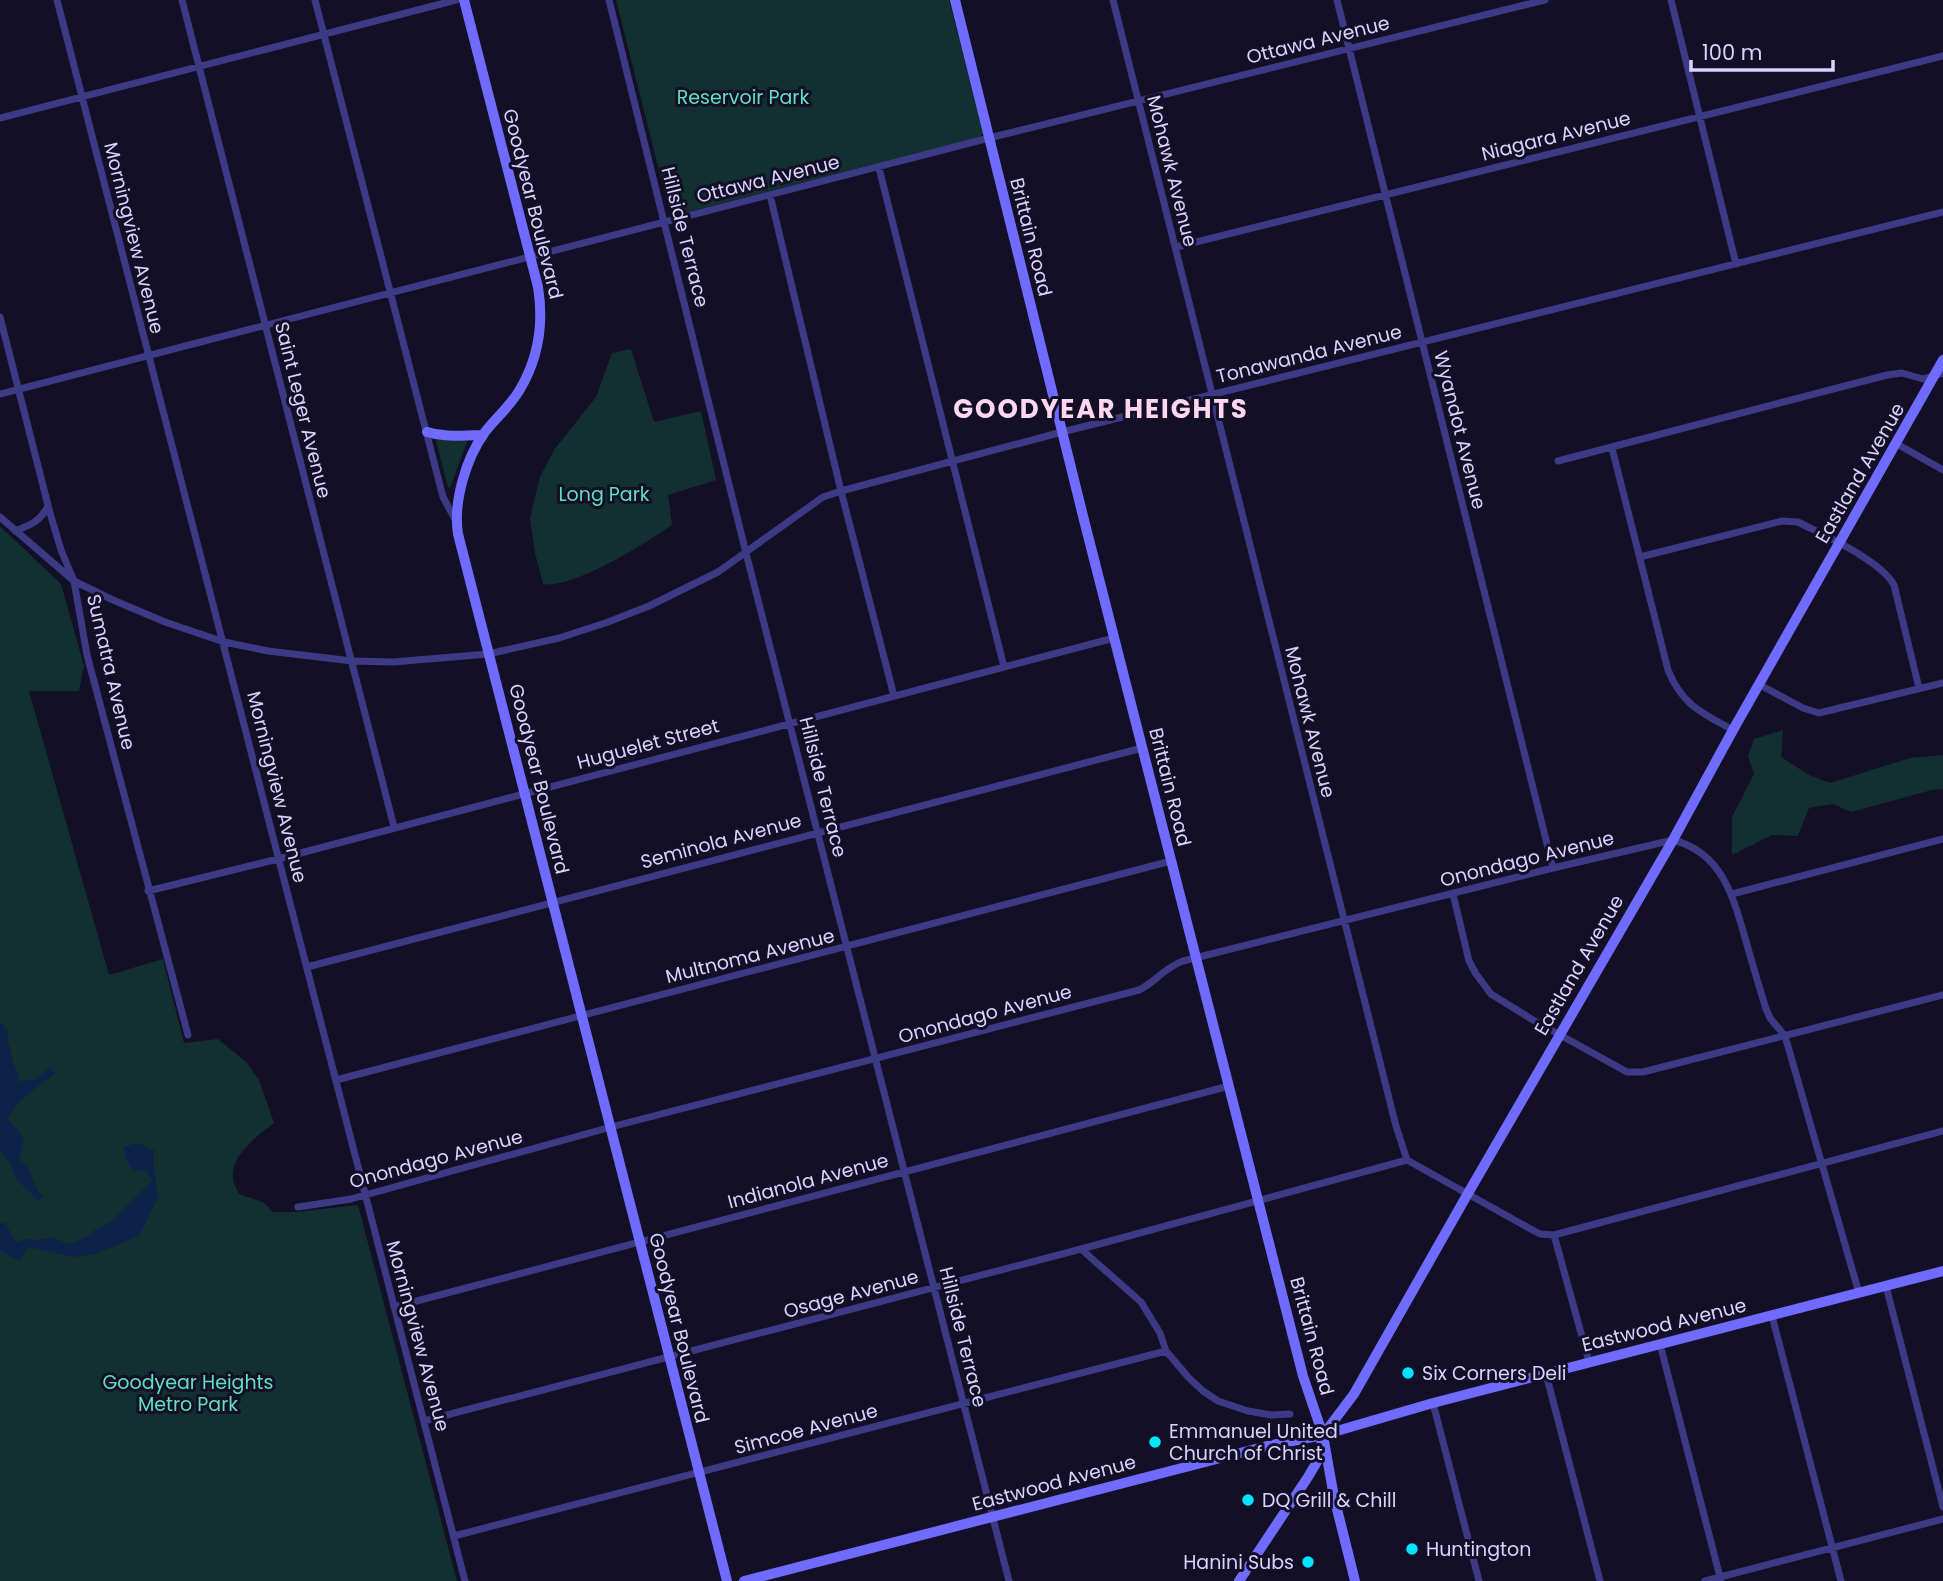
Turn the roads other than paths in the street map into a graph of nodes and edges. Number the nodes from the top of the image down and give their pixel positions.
1 (57, 0) edge
2 (181, 0) edge
3 (315, 0) edge
4 (456, 0) edge
5 (464, 0) edge
6 (609, 0) edge
7 (955, 0) edge
8 (1113, 0) edge
9 (1337, 0) edge
10 (1545, 0) edge
11 (1671, 0) edge
12 (324, 34) junction
13 (1349, 48) junction
14 (1943, 56) edge
15 (199, 66) junction
16 (82, 96) junction
17 (1138, 102) junction
18 (1699, 117) junction
19 (0, 118) edge
20 (989, 138) junction
21 (879, 167) junction
22 (770, 195) junction
23 (1385, 195) junction
24 (1943, 212) edge
25 (665, 222) junction
26 (1176, 247) junction
27 (530, 257) junction
28 (1736, 264) junction
29 (391, 292) junction
30 (0, 317) edge
31 (265, 325) junction
32 (1422, 342) junction
33 (148, 355) junction
34 (1943, 360) edge
35 (1938, 375) edge
36 (18, 389) junction
37 (0, 394) edge
38 (1211, 396) junction
39 (426, 432) junction
40 (1062, 432) junction
41 (483, 435) junction
42 (1897, 444) junction
43 (1612, 448) junction
44 (952, 461) junction
45 (1558, 461) dead end
46 (1943, 470) edge
47 (841, 491) junction
48 (48, 506) junction
49 (0, 517) edge
50 (456, 521) junction
51 (15, 531) junction
52 (1839, 544) junction
53 (746, 553) junction
54 (1640, 557) junction
55 (74, 581) junction
56 (1114, 638) junction
57 (224, 642) junction
58 (488, 654) junction
59 (352, 662) junction
60 (1004, 667) junction
61 (1943, 683) edge
62 (1760, 685) junction
63 (1919, 688) junction
64 (894, 696) junction
65 (790, 723) junction
66 (1732, 730) junction
67 (1142, 748) junction
68 (525, 793) junction
69 (394, 827) junction
70 (818, 832) junction
71 (1673, 839) junction
72 (1943, 839) edge
73 (278, 859) junction
74 (1171, 861) junction
75 (1553, 868) junction
76 (148, 891) junction
77 (1453, 894) junction
78 (1732, 894) junction
79 (552, 902) junction
80 (1343, 920) junction
81 (848, 947) junction
82 (1196, 958) junction
83 (307, 967) junction
84 (1943, 995) edge
85 (581, 1015) junction
86 (1560, 1034) junction
87 (188, 1035) dead end
88 (1786, 1035) junction
89 (875, 1059) junction
90 (336, 1080) junction
91 (1229, 1086) junction
92 (611, 1127) junction
93 (1943, 1131) edge
94 (1407, 1160) junction
95 (1822, 1162) junction
96 (905, 1172) junction
97 (364, 1194) junction
98 (1466, 1195) junction
99 (1258, 1200) junction
100 (298, 1207) dead end
101 (1554, 1235) junction
102 (639, 1243) junction
103 (1082, 1249) junction
104 (1943, 1271) edge
105 (1886, 1286) junction
106 (934, 1288) junction
107 (1859, 1293) junction
108 (394, 1307) junction
109 (1772, 1316) junction
110 (1660, 1344) junction
111 (1166, 1351) junction
112 (668, 1358) junction
113 (1589, 1362) junction
114 (1546, 1374) junction
115 (963, 1403) junction
116 (1433, 1403) junction
117 (1290, 1414) dead end
118 (424, 1421) junction
119 (1323, 1435) junction
120 (698, 1474) junction
121 (1943, 1507) edge
122 (993, 1517) junction
123 (1943, 1519) edge
124 (454, 1536) junction
125 (1833, 1548) junction
126 (1721, 1579) edge
127 (465, 1581) edge
128 (727, 1581) edge
129 (744, 1581) edge
130 (1009, 1581) edge
131 (1239, 1581) edge
132 (1355, 1581) edge
133 (1479, 1581) edge
134 (1600, 1581) edge
135 (1705, 1581) edge
136 (1841, 1581) edge

1 - 16 street, Morningview Avenue
2 - 15 street, Saint Leger Avenue
3 - 12 street
4 - 12 street
5 - 27 street, Goodyear Boulevard
6 - 25 street, Hillside Terrace
7 - 20 street, Brittain Road
8 - 17 street, Mohawk Avenue
9 - 13 street, Wyandot Avenue
10 - 13 street, Ottawa Avenue
11 - 18 street
12 - 15 street
12 - 29 street
13 - 17 street, Ottawa Avenue
13 - 23 street, Wyandot Avenue
14 - 18 street, Niagara Avenue
15 - 16 street
15 - 31 street, Saint Leger Avenue
16 - 19 street
16 - 33 street, Morningview Avenue
17 - 20 street, Ottawa Avenue
17 - 26 street, Mohawk Avenue
18 - 23 street, Niagara Avenue
18 - 28 street
20 - 21 street, Ottawa Avenue
20 - 40 street, Brittain Road
21 - 22 street, Ottawa Avenue
21 - 44 street
22 - 25 street, Ottawa Avenue
22 - 47 street
23 - 26 street, Niagara Avenue
23 - 32 street, Wyandot Avenue
24 - 28 street, Tonawanda Avenue
25 - 27 street, Ottawa Avenue
25 - 53 street, Hillside Terrace
26 - 38 street, Mohawk Avenue
27 - 29 street, Ottawa Avenue
27 - 41 street, Goodyear Boulevard
28 - 32 street, Tonawanda Avenue
29 - 31 street, Ottawa Avenue
29 - 39 street
30 - 36 street, Sumatra Avenue
31 - 33 street, Ottawa Avenue
31 - 59 street, Saint Leger Avenue
32 - 38 street, Tonawanda Avenue
32 - 75 street, Wyandot Avenue
33 - 36 street, Ottawa Avenue
33 - 57 street, Morningview Avenue
34 - 35 street, Eastland Avenue
35 - 42 street, Eastland Avenue
35 - 43 street
36 - 37 street, Ottawa Avenue
36 - 48 street, Sumatra Avenue
38 - 40 street, Tonawanda Avenue
38 - 80 street, Mohawk Avenue
39 - 41 street
39 - 50 street
40 - 44 street, Tonawanda Avenue
40 - 56 street, Brittain Road
41 - 50 street, Goodyear Boulevard
42 - 46 street
42 - 52 street, Eastland Avenue
43 - 45 street
43 - 54 street
44 - 47 street, Tonawanda Avenue
44 - 60 street
47 - 53 street, Tonawanda Avenue
47 - 64 street
48 - 51 street
48 - 55 street, Sumatra Avenue
49 - 51 street, Tonawanda Avenue
50 - 58 street, Goodyear Boulevard
51 - 55 street, Tonawanda Avenue
52 - 54 street
52 - 62 street, Eastland Avenue
52 - 63 street
53 - 58 street, Tonawanda Avenue
53 - 65 street, Hillside Terrace
54 - 66 street
55 - 57 street, Tonawanda Avenue
55 - 76 street, Sumatra Avenue
56 - 60 street, Huguelet Street
56 - 67 street, Brittain Road
57 - 59 street, Tonawanda Avenue
57 - 73 street, Morningview Avenue
58 - 59 street, Tonawanda Avenue
58 - 68 street, Goodyear Boulevard
59 - 69 street, Saint Leger Avenue
60 - 64 street, Huguelet Street
61 - 63 street
62 - 63 street
62 - 66 street, Eastland Avenue
64 - 65 street, Huguelet Street
65 - 68 street, Huguelet Street
65 - 70 street, Hillside Terrace
66 - 71 street, Eastland Avenue
67 - 70 street, Seminola Avenue
67 - 74 street, Brittain Road
68 - 69 street, Huguelet Street
68 - 79 street, Goodyear Boulevard
69 - 73 street, Huguelet Street
70 - 79 street, Seminola Avenue
70 - 81 street, Hillside Terrace
71 - 75 street, Onondago Avenue
71 - 78 street
71 - 86 street, Eastland Avenue
72 - 78 street
73 - 76 street, Huguelet Street
73 - 83 street, Morningview Avenue
74 - 81 street, Multnoma Avenue
74 - 82 street, Brittain Road
75 - 77 street, Onondago Avenue
76 - 87 street, Sumatra Avenue
77 - 80 street, Onondago Avenue
77 - 86 street
78 - 88 street
79 - 83 street, Seminola Avenue
79 - 85 street, Goodyear Boulevard
80 - 82 street, Onondago Avenue
80 - 94 street, Mohawk Avenue
81 - 85 street, Multnoma Avenue
81 - 89 street, Hillside Terrace
82 - 89 street, Onondago Avenue
82 - 91 street, Brittain Road
83 - 90 street, Morningview Avenue
84 - 88 street
85 - 90 street, Multnoma Avenue
85 - 92 street, Goodyear Boulevard
86 - 88 street
86 - 98 street, Eastland Avenue
88 - 95 street
89 - 92 street, Onondago Avenue
89 - 96 street, Hillside Terrace
90 - 97 street, Morningview Avenue
91 - 96 street, Indianola Avenue
91 - 99 street, Brittain Road
92 - 97 street, Onondago Avenue
92 - 102 street, Goodyear Boulevard
93 - 95 street
94 - 98 street
94 - 99 street, Osage Avenue
95 - 101 street
95 - 107 street
96 - 102 street, Indianola Avenue
96 - 106 street, Hillside Terrace
97 - 100 street, Onondago Avenue
97 - 108 street, Morningview Avenue
98 - 101 street
98 - 119 street, Eastland Avenue
99 - 103 street, Osage Avenue
99 - 119 street, Brittain Road
101 - 113 street
102 - 108 street, Indianola Avenue
102 - 112 street, Goodyear Boulevard
103 - 106 street, Osage Avenue
103 - 111 street
104 - 105 street, Eastwood Avenue
105 - 107 street, Eastwood Avenue
105 - 121 street
106 - 112 street, Osage Avenue
106 - 115 street, Hillside Terrace
107 - 109 street, Eastwood Avenue
108 - 118 street, Morningview Avenue
109 - 110 street, Eastwood Avenue
109 - 125 street
110 - 113 street, Eastwood Avenue
110 - 126 street
111 - 115 street, Simcoe Avenue
111 - 117 street
112 - 118 street, Osage Avenue
112 - 120 street, Goodyear Boulevard
113 - 114 street, Eastwood Avenue
114 - 116 street, Eastwood Avenue
114 - 134 street
115 - 120 street, Simcoe Avenue
115 - 122 street, Hillside Terrace
116 - 119 street, Eastwood Avenue
116 - 133 street
118 - 124 street, Morningview Avenue
119 - 122 street, Eastwood Avenue
119 - 131 street, Eastland Avenue
119 - 132 street, Brittain Road
120 - 124 street, Simcoe Avenue
120 - 128 street, Goodyear Boulevard
122 - 129 street, Eastwood Avenue
122 - 130 street, Hillside Terrace
123 - 125 street
124 - 127 street, Morningview Avenue
125 - 126 street
125 - 136 street
126 - 135 street

